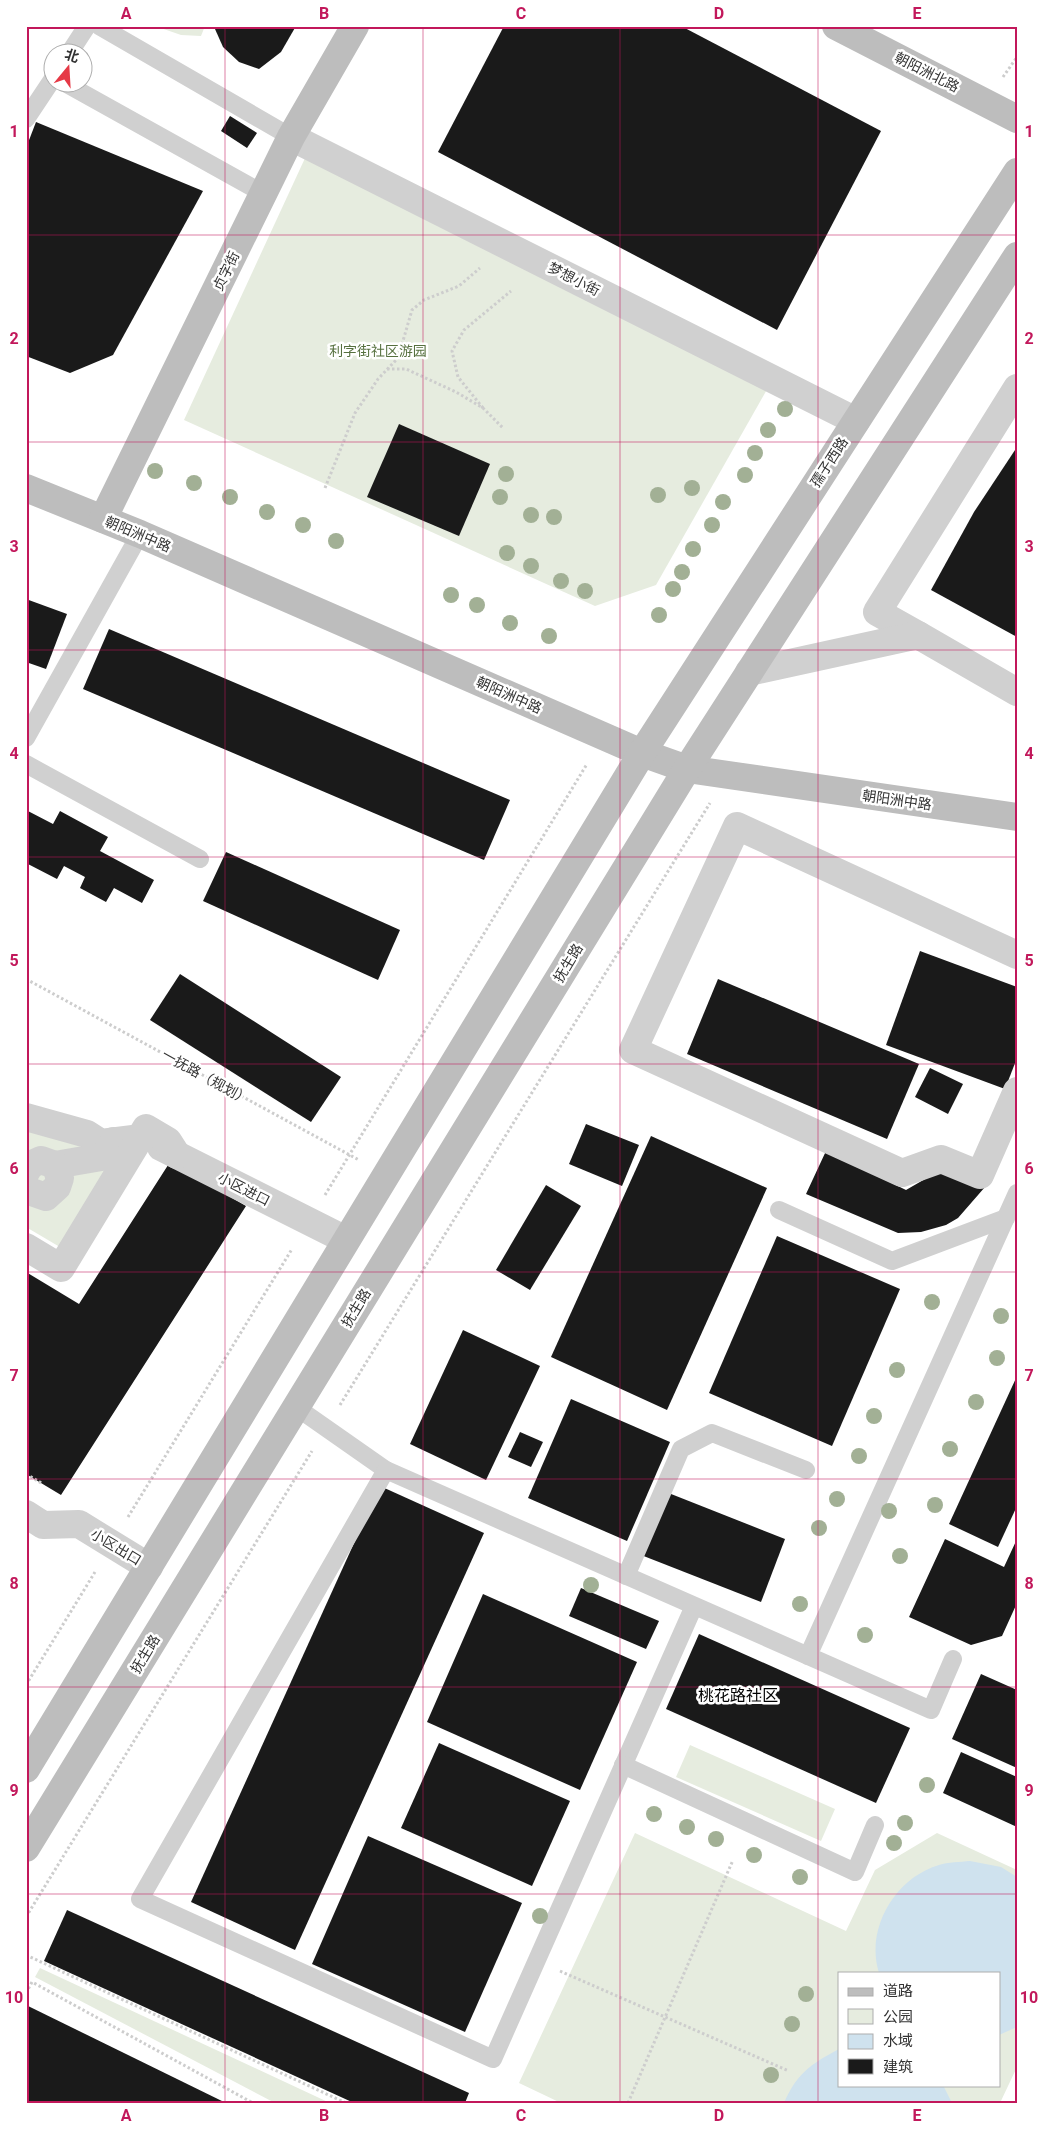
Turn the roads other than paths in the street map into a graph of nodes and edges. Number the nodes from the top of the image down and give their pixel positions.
1 (87, 26) edge
2 (99, 26) edge
3 (355, 26) edge
4 (836, 26) edge
5 (77, 42) edge
6 (44, 92) edge
7 (82, 92) edge
8 (26, 119) edge
9 (1017, 119) edge
10 (292, 137) junction
11 (1017, 172) edge
12 (264, 194) junction
13 (1017, 256) edge
14 (1017, 388) edge
15 (856, 421) junction
16 (26, 488) edge
17 (103, 518) junction
18 (140, 534) junction
19 (918, 635) junction
20 (749, 672) junction
21 (1017, 692) edge
22 (26, 738) edge
23 (642, 753) junction
24 (26, 764) edge
25 (686, 768) junction
26 (1017, 817) edge
27 (200, 859) dead end
28 (1017, 955) edge
29 (1017, 1091) edge
30 (26, 1117) edge
31 (141, 1138) junction
32 (100, 1139) junction
33 (55, 1165) junction
34 (26, 1172) edge
35 (26, 1186) edge
36 (27, 1190) edge
37 (1017, 1193) edge
38 (779, 1210) dead end
39 (1006, 1218) junction
40 (346, 1240) junction
41 (26, 1247) edge
42 (296, 1407) junction
43 (386, 1470) junction
44 (806, 1470) dead end
45 (26, 1514) edge
46 (149, 1567) junction
47 (626, 1576) junction
48 (694, 1606) junction
49 (808, 1656) junction
50 (953, 1659) dead end
51 (624, 1766) junction
52 (26, 1769) edge
53 (875, 1825) dead end
54 (26, 1848) edge

1 - 5 lane
2 - 10 lane
3 - 10 main road, 贞字街
4 - 9 main road, 朝阳洲北路
6 - 8 lane
7 - 12 lane
10 - 12 main road, 贞字街
10 - 15 street, 梦想小街
11 - 15 main road, 孺子西路
12 - 17 main road, 贞字街
13 - 20 main road
14 - 19 street
15 - 23 main road, 孺子西路
16 - 17 main road, 朝阳洲中路
17 - 18 main road, 朝阳洲中路
18 - 22 lane
18 - 23 main road, 朝阳洲中路
19 - 20 street
19 - 21 street
20 - 25 main road
23 - 25 main road, 朝阳洲中路
23 - 40 main road
24 - 27 lane
25 - 26 main road, 朝阳洲中路
25 - 42 main road, 抚生路
28 - 29 street
30 - 32 street
31 - 32 street
31 - 40 street, 小区进口
31 - 41 street
32 - 33 street
33 - 34 street
33 - 36 street
35 - 36 street
37 - 39 lane
38 - 39 lane
39 - 49 lane
40 - 46 main road
42 - 43 lane
42 - 54 main road, 抚生路
43 - 47 lane
43 - 51 lane
44 - 47 lane
45 - 46 street, 小区出口
46 - 52 main road
47 - 48 lane
48 - 49 lane
48 - 51 lane
49 - 50 lane
51 - 53 lane

